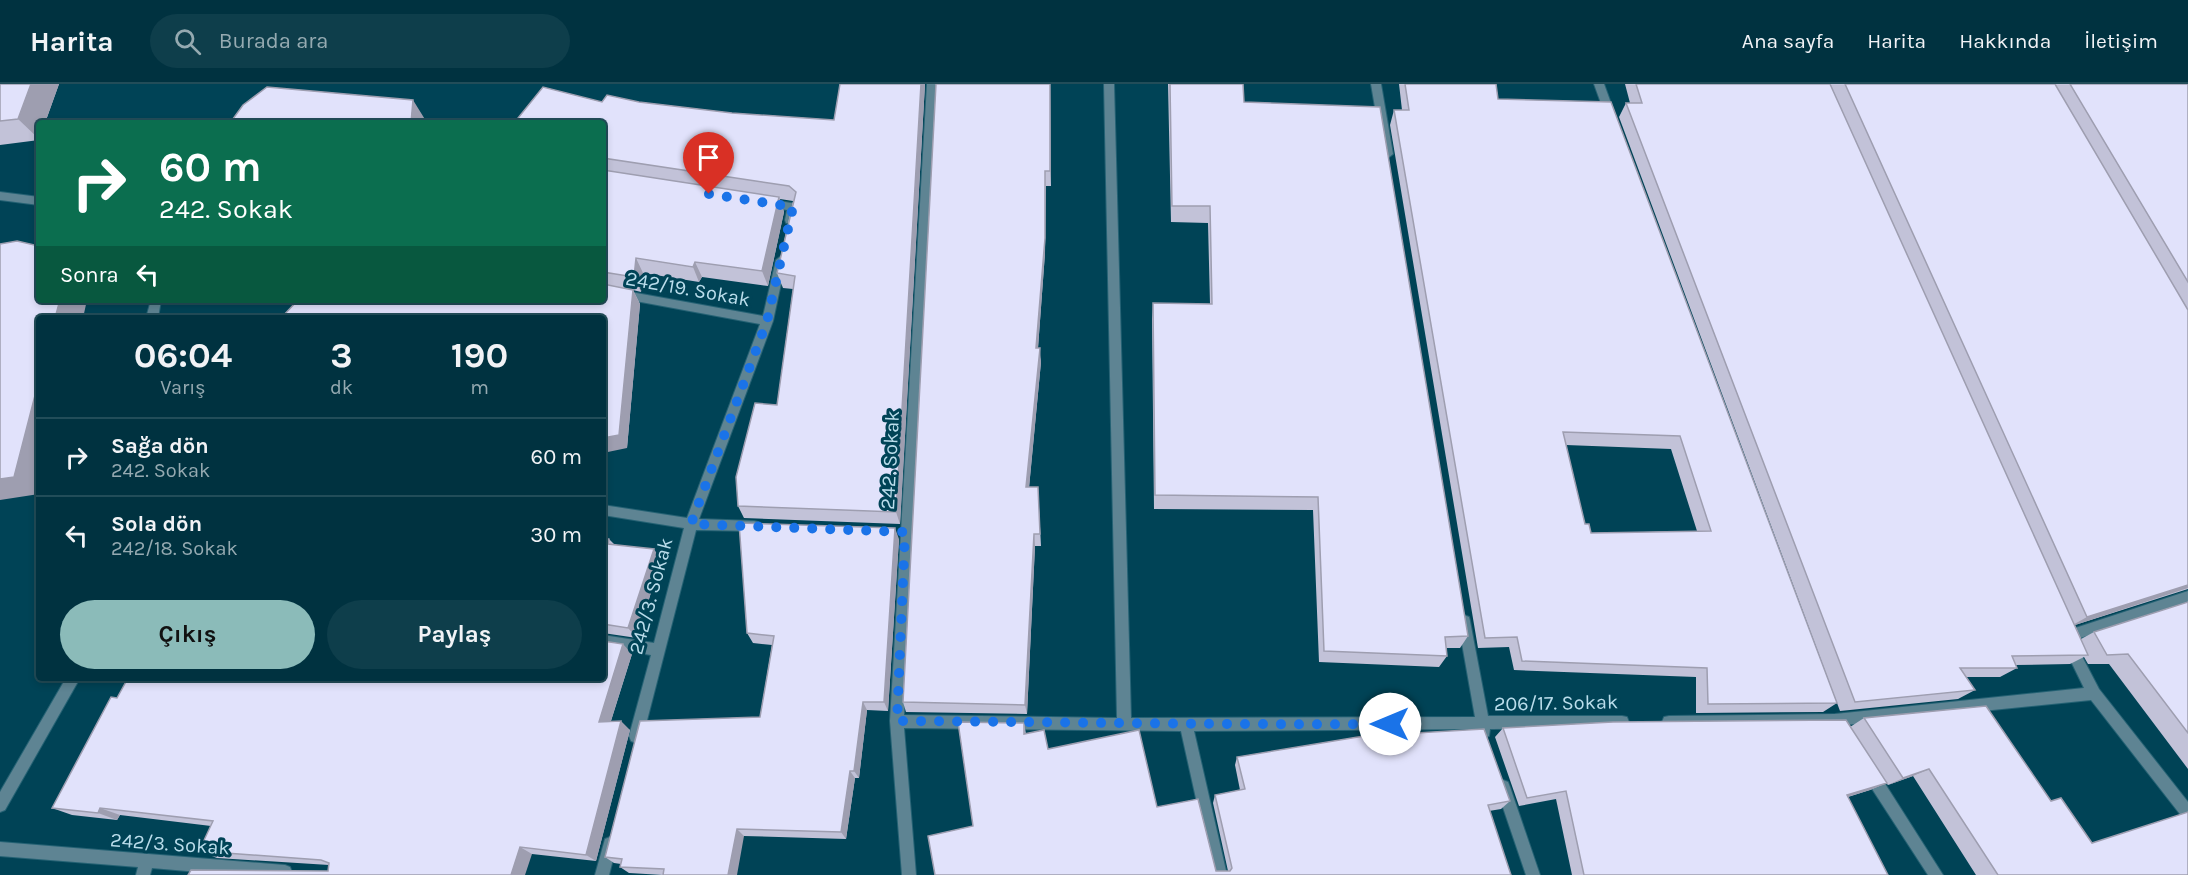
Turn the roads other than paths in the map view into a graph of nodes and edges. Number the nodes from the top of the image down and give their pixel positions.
1 (932, 84) edge
2 (1109, 84) edge
3 (1376, 84) edge
4 (1599, 84) edge
5 (1615, 129) edge
6 (1390, 167) edge
7 (0, 196) edge
8 (36, 201) edge
9 (760, 202) edge
10 (788, 230) edge
11 (783, 253) edge
12 (606, 292) edge
13 (767, 321) junction
14 (606, 510) edge
15 (691, 524) junction
16 (762, 526) edge
17 (2188, 597) edge
18 (1462, 605) edge
19 (606, 642) edge
20 (657, 650) junction
21 (71, 681) edge
22 (2094, 693) junction
23 (897, 721) junction
24 (1634, 722) edge
25 (1658, 722) edge
26 (1124, 723) junction
27 (1481, 723) junction
28 (1186, 725) junction
29 (1488, 745) edge
30 (632, 752) edge
31 (1860, 759) edge
32 (1500, 778) edge
33 (0, 805) edge
34 (2188, 813) edge
35 (613, 830) edge
36 (0, 849) edge
37 (145, 869) edge
38 (301, 873) edge
39 (602, 875) edge
40 (909, 875) edge
41 (1220, 875) edge
42 (1533, 875) edge
43 (1936, 875) edge

1 - 23 street, 242. Sokak
2 - 26 street
3 - 6 street
4 - 5 street
7 - 8 street
9 - 10 street
11 - 13 street, 242/3. Sokak
12 - 13 street, 242/19. Sokak
13 - 15 street, 242/3. Sokak
14 - 15 street
15 - 16 street
15 - 20 street, 242/3. Sokak
17 - 22 street
18 - 27 street
19 - 20 street
20 - 30 street, 242/3. Sokak
21 - 33 street
22 - 25 street
22 - 34 street
23 - 26 street, 206/17. Sokak
23 - 40 street, 242. Sokak
24 - 27 street, 206/17. Sokak
26 - 28 street, 206/17. Sokak
27 - 28 street, 206/17. Sokak
27 - 29 street
28 - 41 street
31 - 43 street
32 - 42 street
35 - 39 street
36 - 37 street, 242/3. Sokak
37 - 38 street, 242/3. Sokak

